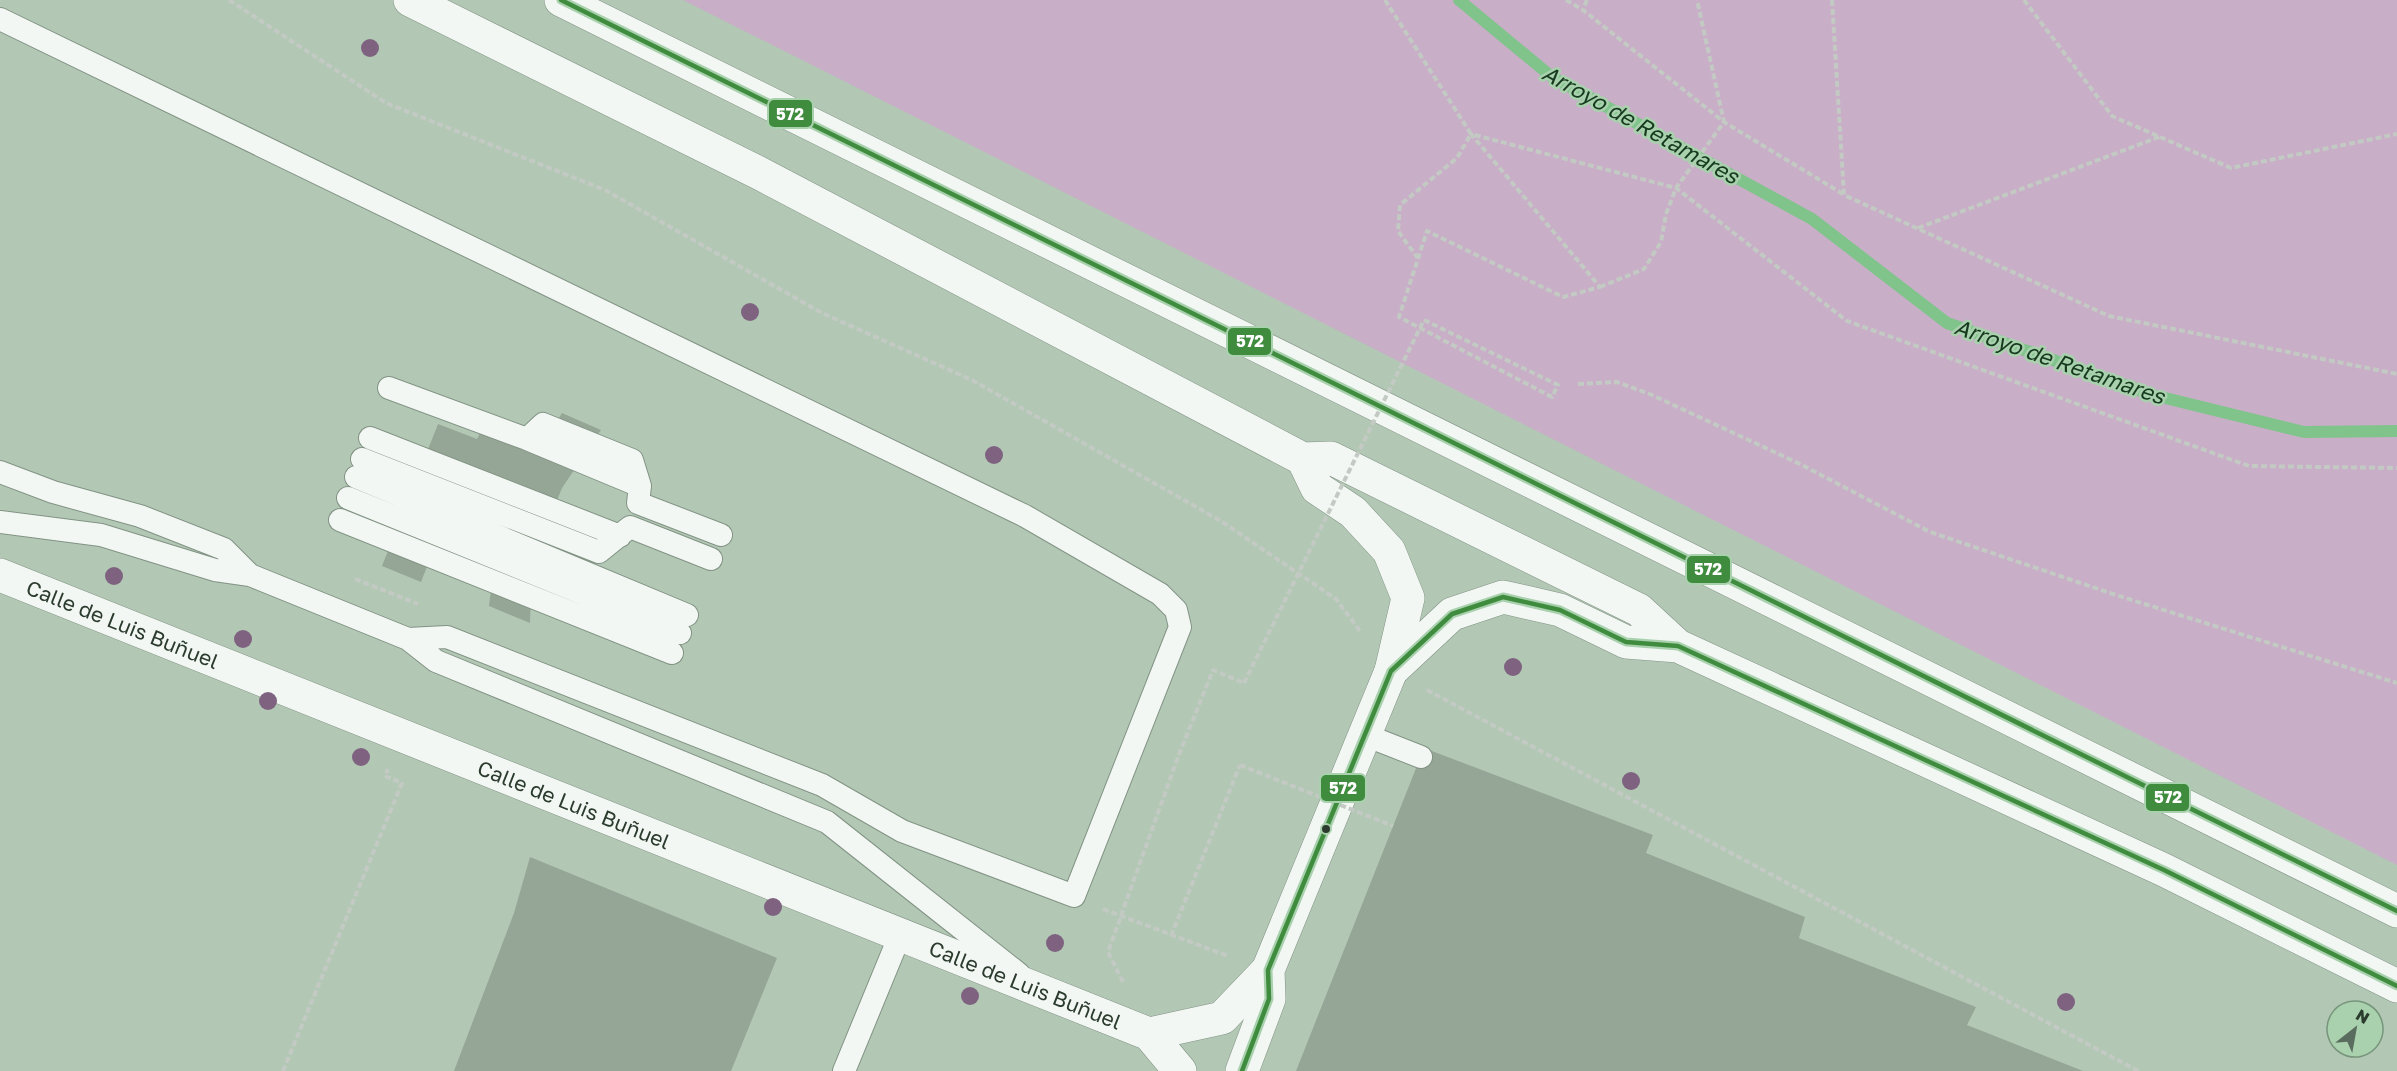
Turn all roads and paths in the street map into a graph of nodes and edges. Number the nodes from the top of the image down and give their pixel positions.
1 (229, 0) edge
2 (411, 0) edge
3 (561, 0) edge
4 (1385, 0) edge
5 (1566, 0) edge
6 (1587, 0) edge
7 (1697, 0) edge
8 (1832, 0) edge
9 (2024, 0) edge
10 (1583, 10) junction
11 (0, 20) edge
12 (1724, 122) junction
13 (1471, 134) junction
14 (2397, 134) edge
15 (2159, 137) junction
16 (1676, 188) junction
17 (1844, 195) junction
18 (1917, 228) junction
19 (1418, 257) junction
20 (1600, 287) junction
21 (2397, 374) edge
22 (1578, 384) dead end
23 (389, 388) dead end
24 (1303, 459) junction
25 (2397, 468) edge
26 (0, 472) edge
27 (340, 520) dead end
28 (0, 522) edge
29 (721, 535) dead end
30 (711, 559) dead end
31 (0, 575) edge
32 (250, 575) junction
33 (408, 639) junction
34 (1678, 646) junction
35 (1391, 671) junction
36 (2397, 683) edge
37 (402, 735) junction
38 (1365, 735) junction
39 (1421, 757) dead end
40 (1393, 826) dead end
41 (1074, 896) junction
42 (2397, 911) edge
43 (1121, 916) junction
44 (900, 934) junction
45 (1171, 936) junction
46 (1268, 970) junction
47 (2397, 986) edge
48 (1039, 989) junction
49 (1149, 1034) junction
50 (283, 1071) edge
51 (844, 1071) edge
52 (1180, 1071) edge
53 (1242, 1071) edge
54 (2138, 1071) edge

1 - 35 path
2 - 24 main road
3 - 42 main road
4 - 13 path
5 - 10 path
6 - 10 path
7 - 12 path
8 - 17 path
9 - 15 path
10 - 12 path
11 - 41 lane
12 - 16 path
12 - 17 path
13 - 16 path
13 - 19 path
13 - 20 path
14 - 15 path
15 - 18 path
16 - 20 path
16 - 25 path
17 - 18 path
18 - 21 path
19 - 20 path
19 - 43 path, bridge
22 - 36 path
23 - 29 lane
24 - 34 main road
24 - 35 main road
26 - 32 lane
27 - 30 lane
28 - 32 lane
31 - 37 main road, Calle de Luis Buñuel
32 - 33 lane
33 - 41 lane
33 - 48 lane
34 - 35 main road
34 - 47 main road
35 - 38 main road
35 - 54 path
37 - 44 main road, Calle de Luis Buñuel
37 - 50 path
38 - 39 lane
38 - 46 main road
40 - 45 path, bridge
41 - 43 path
43 - 45 path
44 - 48 main road, Calle de Luis Buñuel
44 - 51 lane
45 - 46 path
46 - 49 main road, Calle de Luis Buñuel
46 - 53 main road
48 - 49 main road, Calle de Luis Buñuel
49 - 52 main road, Calle de Luis Buñuel

